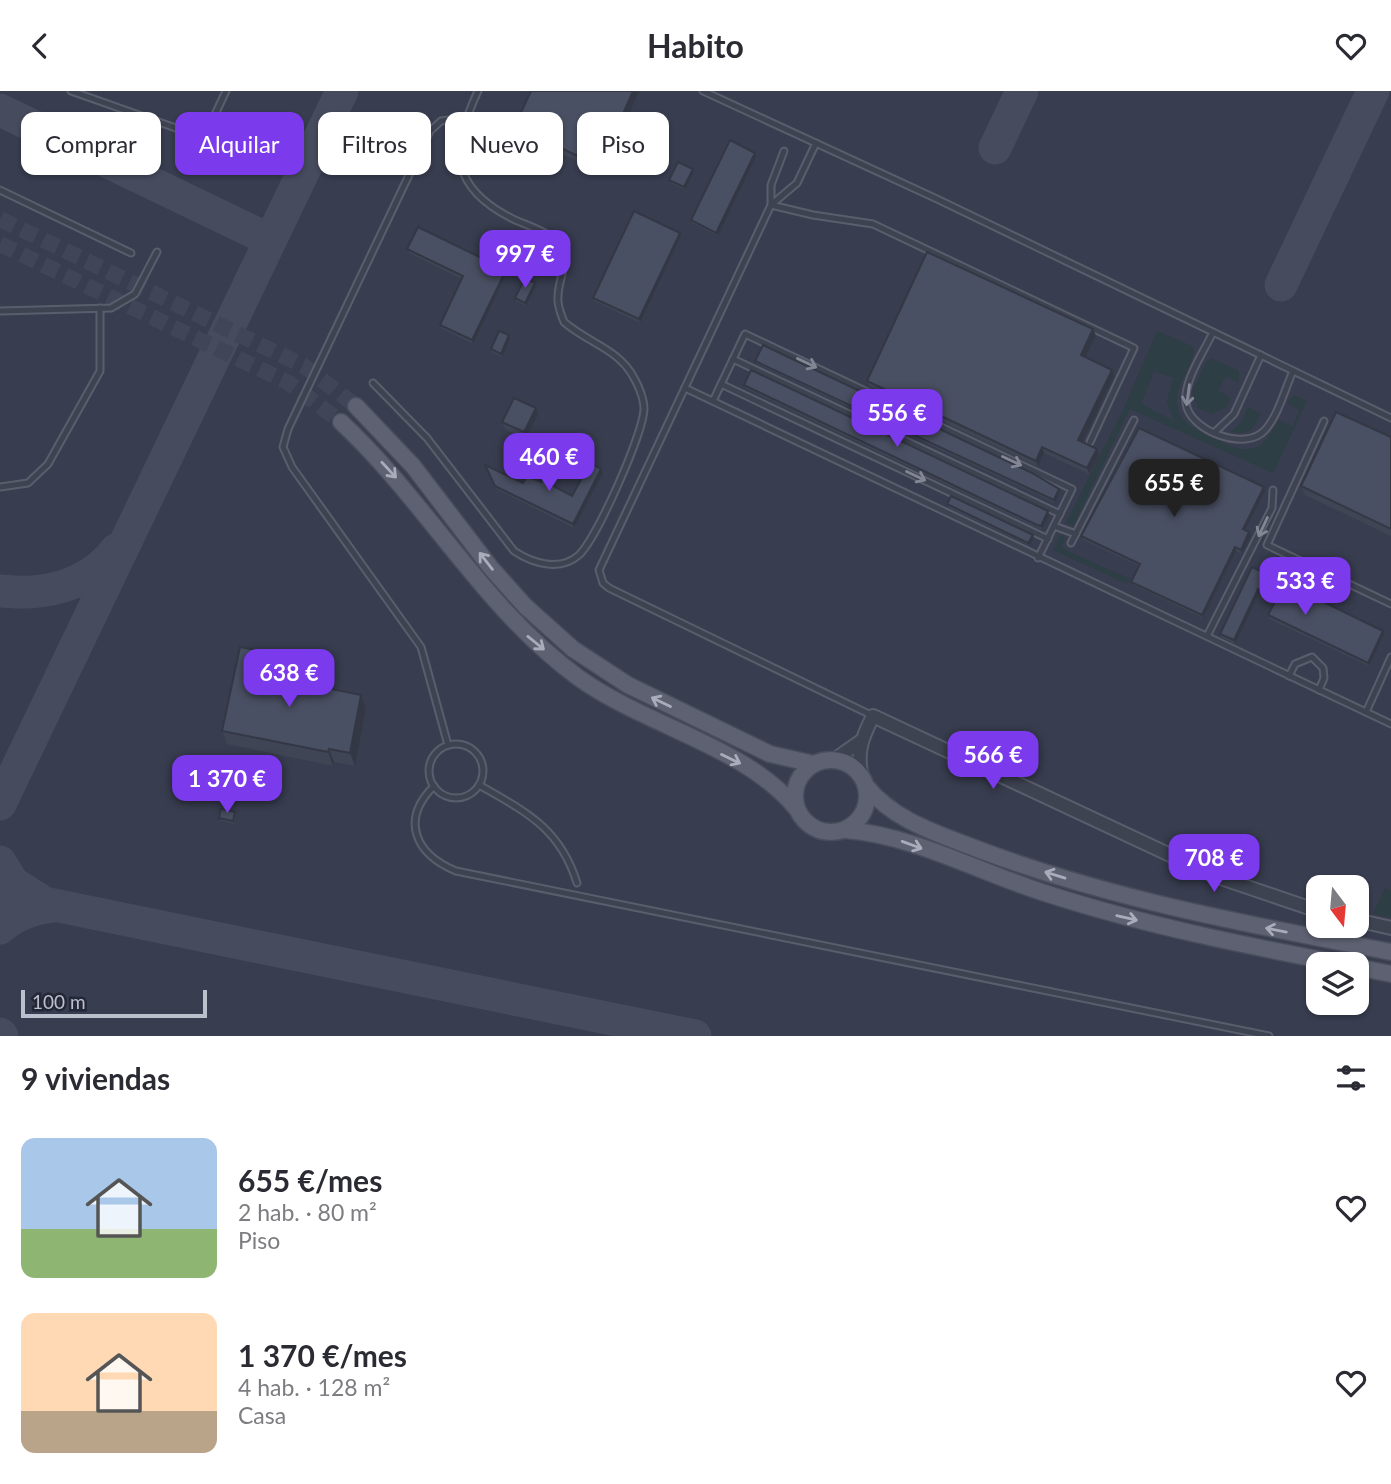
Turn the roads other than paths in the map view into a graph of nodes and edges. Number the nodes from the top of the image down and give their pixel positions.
1 (71, 91) edge
2 (226, 91) edge
3 (478, 91) edge
4 (703, 91) edge
5 (468, 112) edge
6 (445, 120) edge
7 (816, 143) junction
8 (784, 151) dead end
9 (465, 175) edge
10 (0, 190) edge
11 (771, 205) junction
12 (157, 252) dead end
13 (131, 253) dead end
14 (100, 308) junction
15 (0, 311) edge
16 (1213, 332) junction
17 (1261, 355) junction
18 (733, 359) junction
19 (1293, 371) junction
20 (373, 383) dead end
21 (721, 384) junction
22 (685, 388) junction
23 (713, 401) junction
24 (356, 406) tunnel mouth
25 (1391, 418) edge
26 (1134, 420) dead end
27 (1324, 421) dead end
28 (341, 422) tunnel mouth
29 (1215, 432) junction
30 (1090, 442) edge
31 (0, 487) edge
32 (1273, 490) dead end
33 (1060, 514) junction
34 (1054, 526) junction
35 (1076, 534) junction
36 (1048, 539) junction
37 (1071, 543) dead end
38 (1038, 558) junction
39 (1391, 604) edge
40 (1207, 636) junction
41 (1391, 657) edge
42 (1289, 676) junction
43 (1319, 690) junction
44 (1366, 712) junction
45 (873, 716) junction
46 (1391, 724) edge
47 (860, 741) junction
48 (448, 745) junction
49 (834, 760) junction
50 (814, 764) junction
51 (864, 781) junction
52 (479, 785) junction
53 (434, 786) junction
54 (796, 808) junction
55 (846, 830) junction
56 (577, 883) dead end
57 (1306, 907) edge
58 (1369, 923) edge
59 (1391, 928) edge
60 (1391, 952) edge
61 (1306, 956) edge
62 (1369, 970) edge
63 (1391, 974) edge
64 (1269, 1036) edge

1 - 2 lane
3 - 5 lane
4 - 7 lane
6 - 48 lane
7 - 11 lane
7 - 16 lane
8 - 11 lane
9 - 20 lane
10 - 13 lane
11 - 22 lane
11 - 30 lane
12 - 14 lane
14 - 15 lane
14 - 31 lane
16 - 17 lane
16 -> 29 lane
17 - 19 lane
17 - 29 lane
18 - 21 lane
18 - 33 lane
18 -> 33 lane
19 - 25 lane
19 - 29 lane
21 - 23 lane
21 -> 36 lane
22 - 23 lane
22 - 45 lane
23 - 38 lane
50 -> 24 main road
26 - 35 lane
27 - 39 lane
28 -> 54 main road
32 -> 40 lane
33 - 34 lane
34 - 35 lane
34 - 36 lane
35 - 37 lane
36 - 38 lane
38 - 40 lane
40 - 42 lane
41 - 44 lane
42 - 43 lane
42 - 43 lane
43 - 44 lane
44 - 46 lane
45 - 47 street
45 - 57 street
47 - 49 street
47 - 51 street
48 - 52 lane
48 - 53 lane
49 - 50 main road
49 - 51 main road
50 - 54 main road
51 - 55 main road
60 -> 51 main road
52 - 53 lane
52 - 56 lane
53 - 64 lane
54 - 55 main road
55 -> 61 main road
58 - 59 street
62 - 63 main road

